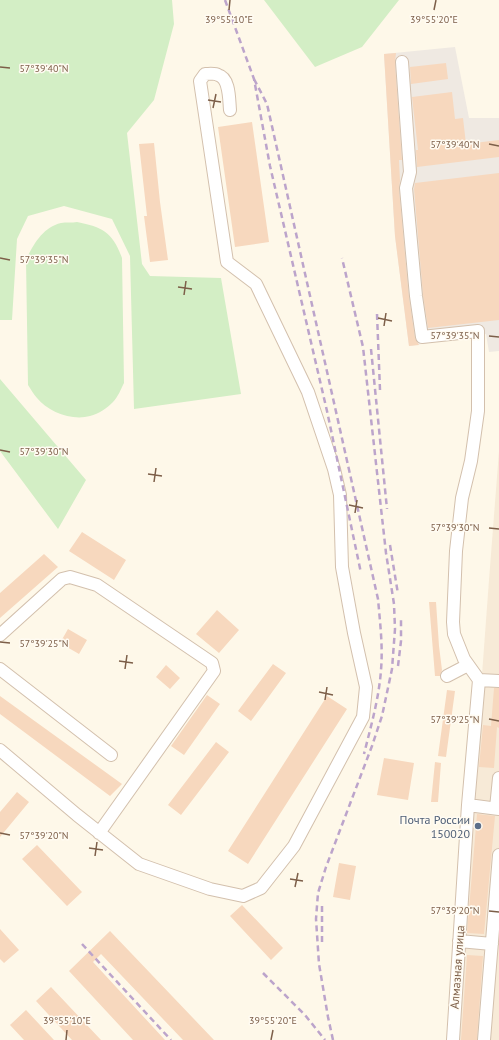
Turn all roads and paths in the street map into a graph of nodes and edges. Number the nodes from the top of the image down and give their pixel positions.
1 (402, 62) dead end
2 (230, 110) dead end
3 (0, 635) edge
4 (468, 665) junction
5 (0, 669) edge
6 (447, 676) dead end
7 (479, 680) junction
8 (499, 681) edge
9 (0, 750) edge
10 (111, 754) dead end
11 (499, 778) edge
12 (468, 805) junction
13 (497, 808) edge
14 (99, 832) junction
15 (499, 855) edge
16 (497, 907) edge
17 (459, 941) junction
18 (492, 944) junction
19 (453, 1040) edge
20 (484, 1040) edge

1 - 4 street
2 - 14 street
3 - 14 street
4 - 6 street
4 - 7 street
5 - 10 street
7 - 8 street
7 - 12 street, Алмазная улица
9 - 14 street
11 - 13 street
12 - 13 street
12 - 17 street, Алмазная улица
15 - 16 street
16 - 18 street
17 - 18 street
17 - 19 street, Алмазная улица
18 - 20 street

